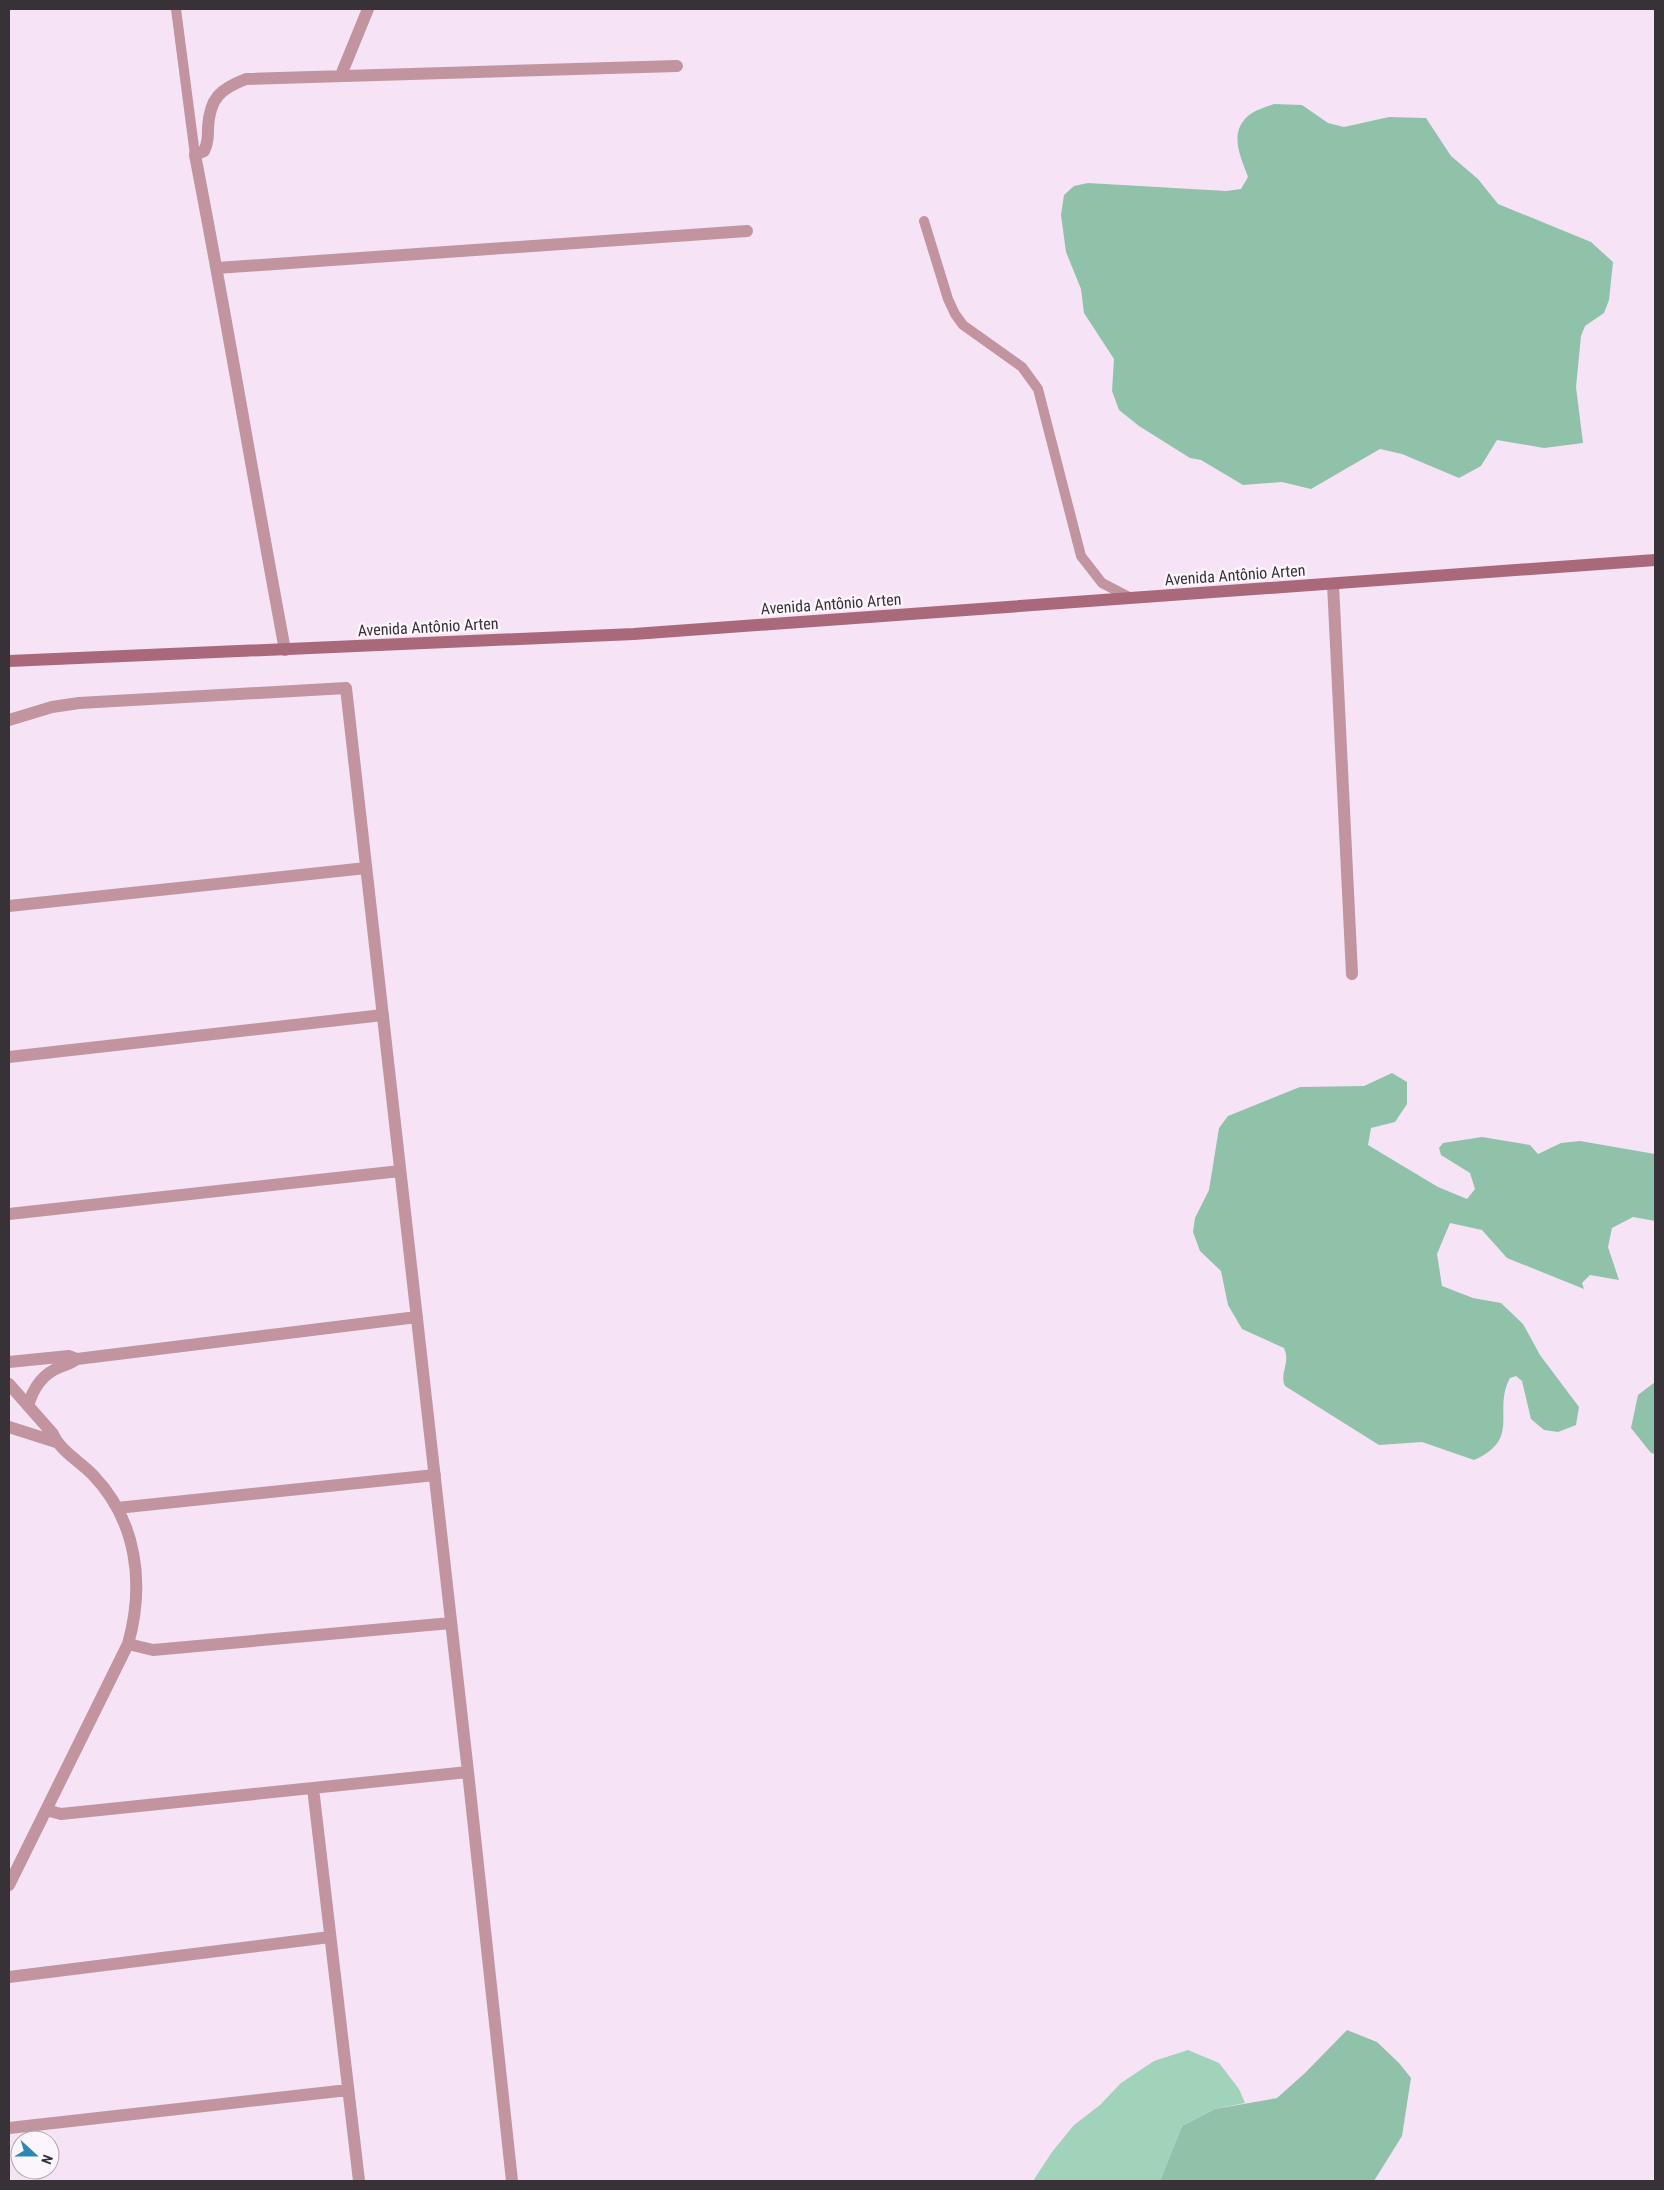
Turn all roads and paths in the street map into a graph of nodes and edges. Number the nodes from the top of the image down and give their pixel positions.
1 (176, 9) edge
2 (368, 9) edge
3 (677, 66) dead end
4 (341, 75) junction
5 (195, 155) junction
6 (924, 221) dead end
7 (747, 231) dead end
8 (217, 268) junction
9 (1655, 560) edge
10 (1333, 584) junction
11 (1132, 599) junction
12 (285, 650) junction
13 (9, 661) edge
14 (9, 720) edge
15 (366, 868) junction
16 (9, 906) edge
17 (1352, 974) dead end
18 (383, 1015) junction
19 (9, 1058) edge
20 (400, 1171) junction
21 (9, 1214) edge
22 (417, 1317) junction
23 (77, 1359) junction
24 (9, 1362) edge
25 (9, 1384) edge
26 (28, 1406) junction
27 (9, 1427) edge
28 (56, 1442) junction
29 (435, 1475) junction
30 (117, 1508) junction
31 (452, 1623) junction
32 (128, 1644) junction
33 (468, 1772) junction
34 (313, 1788) junction
35 (46, 1810) junction
36 (9, 1885) edge
37 (330, 1937) junction
38 (9, 1977) edge
39 (348, 2090) junction
40 (9, 2128) edge
41 (359, 2181) edge
42 (512, 2181) edge

1 - 5 lane
2 - 4 street
3 - 4 street
4 - 5 street
5 - 8 street
6 - 11 lane
7 - 8 street
8 - 12 street
9 - 10 street, Avenida Antônio Arten
10 - 11 street, Avenida Antônio Arten
10 - 17 street
11 - 12 street, Avenida Antônio Arten
12 - 13 street, Avenida Antônio Arten
14 - 15 street
15 - 16 street
15 - 18 street
18 - 19 street
18 - 20 street
20 - 21 street
20 - 22 street
22 - 23 street
22 - 29 street
23 - 24 street
23 - 26 street
25 - 26 street
26 - 28 street
27 - 28 street
28 - 30 street
29 - 30 street
29 - 31 street
30 - 32 street
31 - 32 street
31 - 33 street
32 - 35 street
33 - 34 street
33 - 42 street
34 - 35 street
34 - 37 street
35 - 36 street
37 - 38 street
37 - 39 street
39 - 40 street
39 - 41 street

